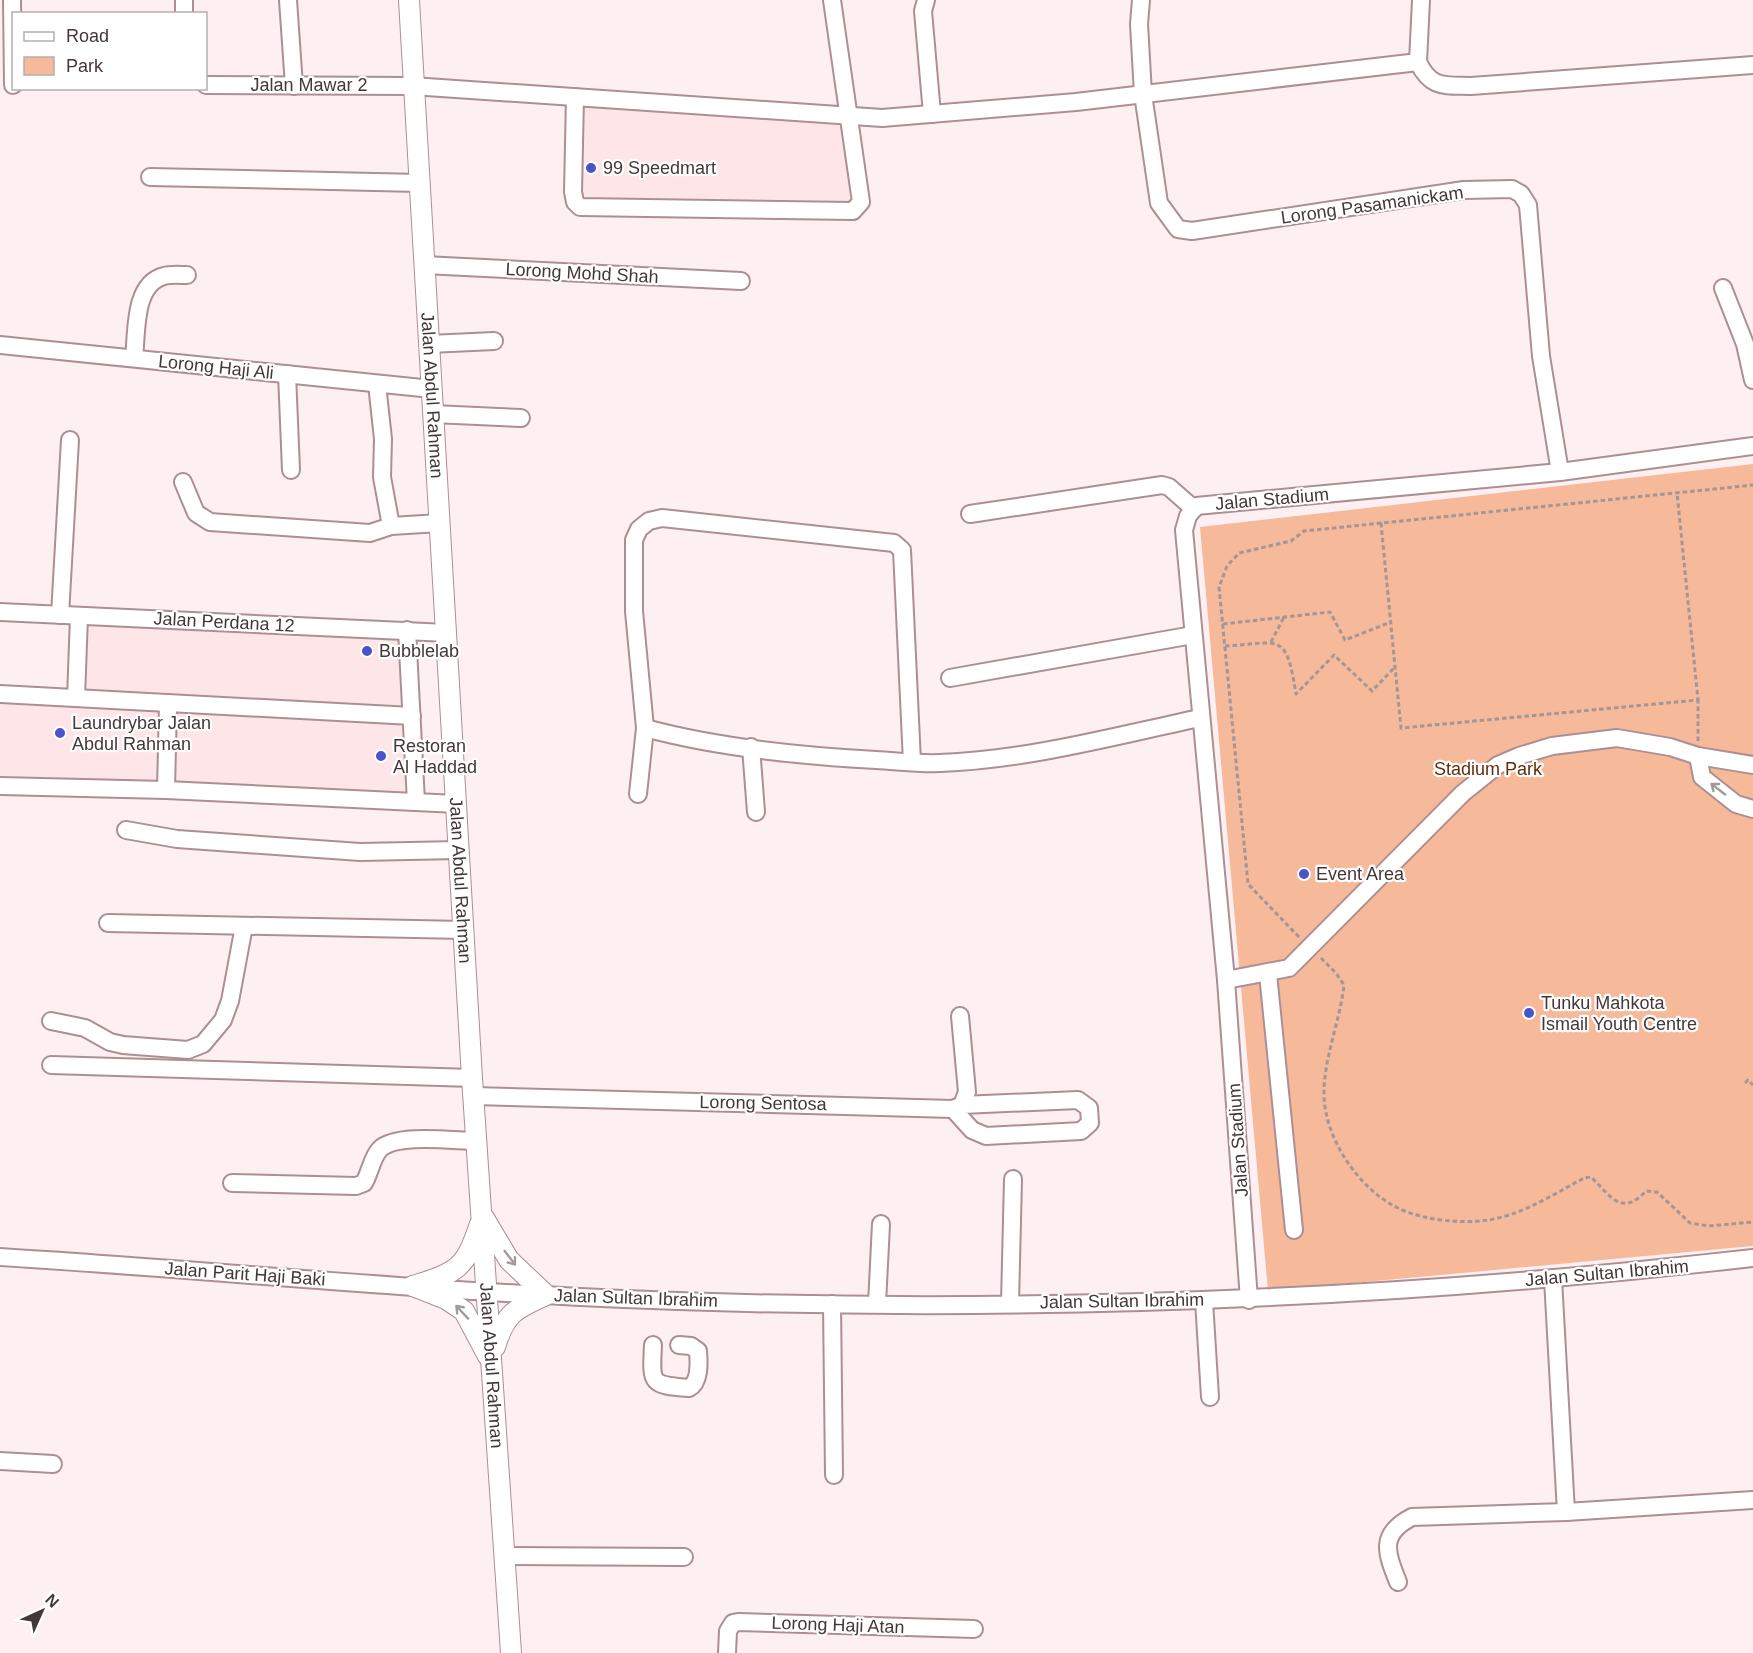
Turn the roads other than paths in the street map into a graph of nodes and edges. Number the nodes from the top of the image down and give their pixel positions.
1 (288, 0) edge
2 (409, 0) edge
3 (832, 0) edge
4 (926, 0) edge
5 (1141, 0) edge
6 (1422, 0) edge
7 (1419, 54) junction
8 (1753, 65) edge
9 (207, 85) edge
10 (294, 86) junction
11 (412, 86) junction
12 (1143, 94) junction
13 (575, 97) junction
14 (932, 114) junction
15 (850, 117) junction
16 (150, 177) dead end
17 (419, 183) junction
18 (424, 265) junction
19 (187, 275) dead end
20 (741, 281) dead end
21 (1723, 288) dead end
22 (494, 341) dead end
23 (429, 344) junction
24 (0, 345) edge
25 (134, 358) junction
26 (287, 374) junction
27 (1753, 380) edge
28 (377, 384) junction
29 (432, 389) junction
30 (433, 414) junction
31 (521, 418) dead end
32 (70, 440) dead end
33 (1753, 446) edge
34 (291, 470) dead end
35 (1560, 472) junction
36 (183, 482) dead end
37 (1194, 509) junction
38 (970, 514) dead end
39 (440, 523) junction
40 (391, 526) junction
41 (0, 612) edge
42 (60, 615) junction
43 (79, 616) junction
44 (407, 630) junction
45 (447, 633) junction
46 (1193, 634) junction
47 (950, 678) dead end
48 (0, 694) edge
49 (76, 698) junction
50 (168, 703) junction
51 (412, 716) junction
52 (1200, 718) junction
53 (645, 728) junction
54 (752, 747) junction
55 (1698, 756) junction
56 (912, 762) junction
57 (1753, 765) edge
58 (0, 786) edge
59 (166, 790) junction
60 (638, 794) dead end
61 (416, 802) junction
62 (457, 804) junction
63 (1753, 809) edge
64 (756, 812) dead end
65 (126, 830) dead end
66 (459, 850) junction
67 (108, 923) dead end
68 (244, 926) junction
69 (464, 930) junction
70 (1268, 974) junction
71 (1226, 980) junction
72 (960, 1016) dead end
73 (51, 1021) dead end
74 (51, 1065) dead end
75 (473, 1087) junction
76 (958, 1107) junction
77 (477, 1141) junction
78 (1013, 1179) dead end
79 (232, 1183) dead end
80 (483, 1215) junction
81 (881, 1224) dead end
82 (1294, 1230) dead end
83 (0, 1257) edge
84 (1753, 1258) edge
85 (1553, 1279) junction
86 (413, 1286) junction
87 (489, 1292) junction
88 (546, 1295) junction
89 (1249, 1300) junction
90 (1204, 1301) junction
91 (1010, 1303) junction
92 (832, 1304) junction
93 (877, 1304) junction
94 (653, 1345) dead end
95 (679, 1345) dead end
96 (491, 1360) junction
97 (1210, 1397) dead end
98 (0, 1461) edge
99 (54, 1464) dead end
100 (834, 1475) dead end
101 (1753, 1500) edge
102 (1566, 1512) junction
103 (504, 1556) junction
104 (684, 1557) dead end
105 (1398, 1582) dead end
106 (974, 1629) dead end
107 (511, 1653) edge
108 (727, 1653) edge

1 - 10 street
2 - 11 main road, Jalan Abdul Rahman
3 - 15 street
4 - 14 street
5 - 12 street, Lorong Pasamanickam
6 - 7 street
7 - 8 street
7 - 12 street, Jalan Mawar 2
9 - 10 street, Jalan Mawar 2
10 - 11 street, Jalan Mawar 2
11 - 13 street, Jalan Mawar 2
11 - 17 main road, Jalan Abdul Rahman
12 - 14 street, Jalan Mawar 2
12 - 35 street, Lorong Pasamanickam
13 - 15 street, Jalan Mawar 2
13 - 15 street
14 - 15 street, Jalan Mawar 2
16 - 17 street
17 - 18 main road, Jalan Abdul Rahman
18 - 20 street, Lorong Mohd Shah
18 - 23 main road, Jalan Abdul Rahman
19 - 25 street
21 - 27 street
22 - 23 street
23 - 29 main road, Jalan Abdul Rahman
24 - 25 street, Lorong Haji Ali
25 - 26 street, Lorong Haji Ali
26 - 28 street, Lorong Haji Ali
26 - 34 street
28 - 29 street, Lorong Haji Ali
28 - 40 street
29 - 30 main road, Jalan Abdul Rahman
30 - 31 street
30 - 39 main road, Jalan Abdul Rahman
32 - 42 street
33 - 35 street, Jalan Stadium
35 - 37 street, Jalan Stadium
36 - 40 street
37 - 38 street
37 - 46 street, Jalan Stadium
39 - 40 street
39 - 45 main road, Jalan Abdul Rahman
41 - 42 street, Jalan Perdana 12
42 - 43 street, Jalan Perdana 12
43 - 44 street, Jalan Perdana 12
43 - 49 street
44 - 45 street, Jalan Perdana 12
44 - 51 street
45 - 62 main road, Jalan Abdul Rahman
46 - 47 street
46 - 52 street, Jalan Stadium
48 - 49 street
49 - 50 street
50 - 51 street
50 - 59 street
51 - 61 street
52 - 56 street
52 - 71 street, Jalan Stadium
53 - 54 street
53 - 56 street
53 - 60 street
54 - 56 street
54 - 64 street
55 - 57 street
63 -> 55 street
55 - 70 street
58 - 59 street
59 - 61 street
61 - 62 street
62 - 66 main road, Jalan Abdul Rahman
65 - 66 street
66 - 69 main road, Jalan Abdul Rahman
67 - 68 street
68 - 69 street
68 - 73 street
69 - 75 main road, Jalan Abdul Rahman
70 - 71 street
70 - 82 street
71 - 89 street, Jalan Stadium
72 - 76 street
74 - 75 street, Lorong Sentosa
75 - 76 street, Lorong Sentosa
75 - 77 main road, Jalan Abdul Rahman
76 - 76 street, Lorong Sentosa
77 - 79 street
77 - 80 main road, Jalan Abdul Rahman
78 - 91 street
80 - 86 main road
80 - 87 main road, Jalan Abdul Rahman
80 -> 88 main road
81 - 93 street
83 - 86 street, Jalan Parit Haji Baki
84 - 85 street, Jalan Sultan Ibrahim
85 - 89 street, Jalan Sultan Ibrahim
85 - 102 street
86 - 87 street, Jalan Parit Haji Baki
96 -> 86 main road
87 - 88 street, Jalan Sultan Ibrahim
87 - 96 main road, Jalan Abdul Rahman
88 - 92 street, Jalan Sultan Ibrahim
88 - 96 main road
89 - 90 street, Jalan Sultan Ibrahim
90 - 91 street, Jalan Sultan Ibrahim
90 - 97 street
91 - 93 street, Jalan Sultan Ibrahim
92 - 93 street, Jalan Sultan Ibrahim
92 - 100 street
94 - 95 street
96 - 103 main road, Jalan Abdul Rahman
98 - 99 street
101 - 102 street
102 - 105 street
103 - 104 street
103 - 107 main road, Jalan Abdul Rahman
106 - 108 street, Lorong Haji Atan

